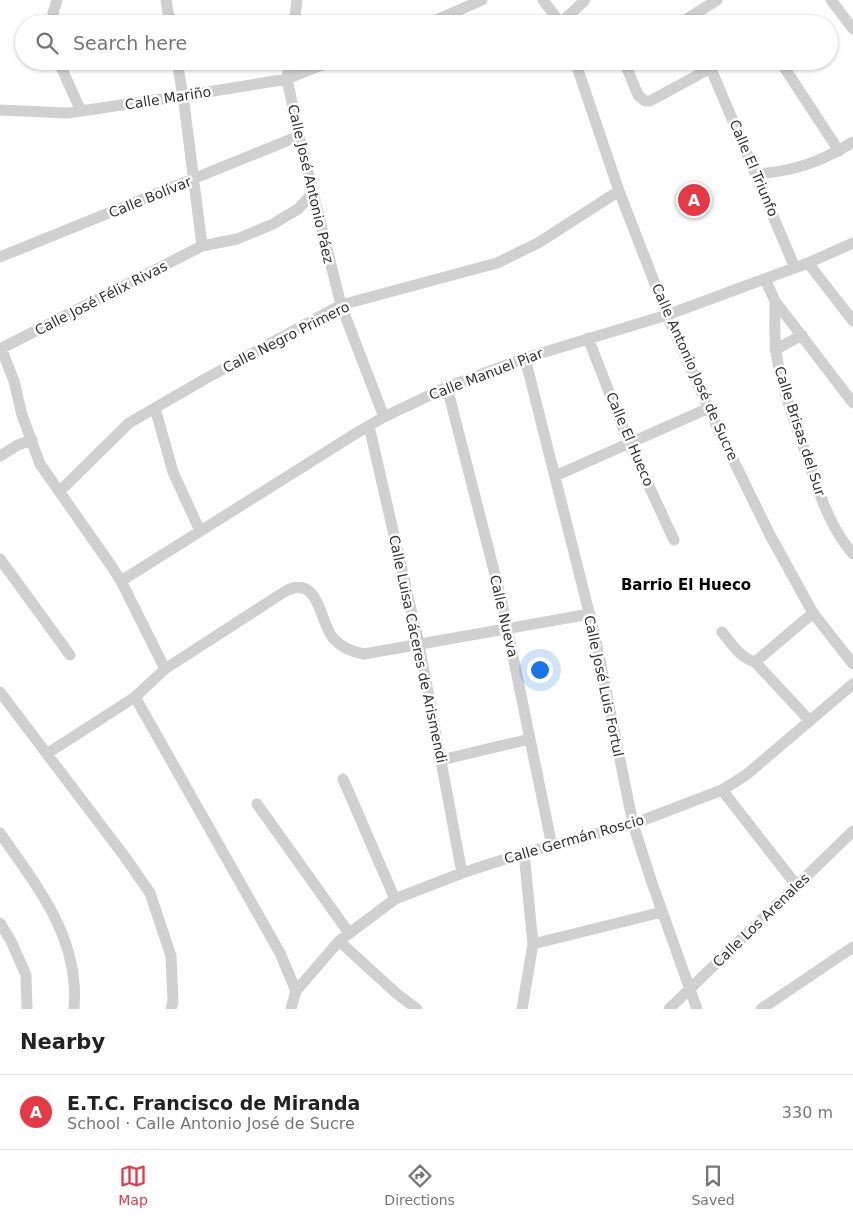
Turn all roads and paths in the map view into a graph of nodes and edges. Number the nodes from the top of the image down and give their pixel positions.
1 (56, 0) edge
2 (166, 0) edge
3 (297, 0) edge
4 (482, 0) edge
5 (543, 0) edge
6 (585, 0) edge
7 (717, 0) edge
8 (831, 0) edge
9 (53, 15) edge
10 (168, 15) edge
11 (295, 15) edge
12 (448, 15) edge
13 (554, 15) edge
14 (570, 15) edge
15 (693, 15) edge
16 (853, 29) edge
17 (64, 70) edge
18 (179, 70) edge
19 (288, 70) edge
20 (310, 70) edge
21 (578, 70) edge
22 (628, 70) edge
23 (709, 70) edge
24 (711, 70) edge
25 (786, 70) edge
26 (287, 79) junction
27 (183, 96) junction
28 (0, 110) edge
29 (81, 111) junction
30 (299, 136) junction
31 (853, 142) edge
32 (840, 151) junction
33 (756, 174) junction
34 (194, 179) junction
35 (619, 191) junction
36 (314, 192) junction
37 (853, 242) edge
38 (202, 246) junction
39 (0, 257) edge
40 (808, 263) junction
41 (795, 268) junction
42 (765, 279) junction
43 (775, 300) junction
44 (341, 305) junction
45 (667, 315) junction
46 (853, 321) edge
47 (802, 336) junction
48 (588, 338) junction
49 (0, 349) edge
50 (776, 350) junction
51 (525, 358) junction
52 (447, 387) junction
53 (853, 403) edge
54 (155, 408) junction
55 (709, 408) junction
56 (384, 417) junction
57 (369, 426) junction
58 (32, 440) junction
59 (629, 443) junction
60 (0, 456) edge
61 (555, 476) junction
62 (60, 491) junction
63 (200, 531) junction
64 (674, 540) dead end
65 (853, 554) edge
66 (2, 566) edge
67 (121, 581) junction
68 (813, 613) junction
69 (590, 614) junction
70 (507, 629) junction
71 (722, 632) dead end
72 (419, 644) junction
73 (70, 655) dead end
74 (755, 662) junction
75 (853, 664) edge
76 (166, 669) junction
77 (853, 684) edge
78 (0, 692) edge
79 (135, 697) junction
80 (810, 721) junction
81 (530, 739) junction
82 (48, 753) junction
83 (441, 760) junction
84 (343, 779) dead end
85 (722, 790) junction
86 (257, 804) dead end
87 (634, 824) junction
88 (853, 831) edge
89 (0, 833) edge
90 (552, 846) junction
91 (524, 853) junction
92 (462, 873) junction
93 (797, 886) junction
94 (395, 900) junction
95 (662, 912) junction
96 (0, 923) edge
97 (349, 933) junction
98 (339, 941) junction
99 (533, 944) junction
100 (853, 947) edge
101 (690, 990) junction
102 (296, 991) junction
103 (27, 1009) edge
104 (74, 1009) edge
105 (171, 1009) edge
106 (291, 1009) edge
107 (417, 1009) edge
108 (522, 1009) edge
109 (669, 1009) edge
110 (697, 1009) edge
111 (761, 1009) edge

1 - 9 street
2 - 10 street
3 - 11 street
4 - 12 street
5 - 13 street
6 - 14 street
7 - 15 street
8 - 16 street
17 - 29 street
18 - 27 street
19 - 26 street, Calle José Antonio Páez
20 - 26 street, Calle Mariño
21 - 35 street, Calle Antonio José de Sucre
22 - 23 street
24 - 33 street, Calle El Triunfo
25 - 32 street
26 - 27 street, Calle Mariño
26 - 30 street, Calle José Antonio Páez
27 - 29 street, Calle Mariño
27 - 34 street
28 - 29 street, Calle Mariño
30 - 34 street, Calle Bolívar
30 - 36 street, Calle José Antonio Páez
31 - 32 street
32 - 33 street
33 - 41 street, Calle El Triunfo
34 - 38 street
34 - 39 street, Calle Bolívar
35 - 44 street, Calle Negro Primero
35 - 45 street, Calle Antonio José de Sucre
36 - 38 street, Calle José Félix Rivas
36 - 44 street, Calle José Antonio Páez
37 - 40 street, Calle Manuel Piar
38 - 49 street, Calle José Félix Rivas
40 - 41 street, Calle Manuel Piar
40 - 46 street
41 - 42 street, Calle Manuel Piar
42 - 43 street
42 - 45 street, Calle Manuel Piar
43 - 47 street
43 - 50 street, Calle Brisas del Sur
44 - 54 street, Calle Negro Primero
44 - 56 street
45 - 48 street, Calle Manuel Piar
45 - 55 street, Calle Antonio José de Sucre
47 - 50 street
47 - 53 street
48 - 51 street, Calle Manuel Piar
48 - 59 street, Calle El Hueco
49 - 58 street
50 - 65 street, Calle Brisas del Sur
51 - 52 street, Calle Manuel Piar
51 - 61 street, Calle José Luis Fortul
52 - 56 street, Calle Manuel Piar
52 - 70 street, Calle Nueva
54 - 62 street, Calle Negro Primero
54 - 63 street
55 - 59 street
55 - 68 street, Calle Antonio José de Sucre
56 - 57 street, Calle Manuel Piar
57 - 63 street, Calle Manuel Piar
57 - 72 street, Calle Luisa Cáceres de Arismendi
58 - 60 street
58 - 62 street
59 - 61 street
59 - 64 street, Calle El Hueco
61 - 69 street, Calle José Luis Fortul
62 - 67 street
63 - 67 street, Calle Manuel Piar
66 - 73 street
67 - 76 street
68 - 74 street
68 - 75 street, Calle Antonio José de Sucre
69 - 70 street
69 - 87 street, Calle José Luis Fortul
70 - 72 street
70 - 81 street, Calle Nueva
71 - 74 street
72 - 76 street
72 - 83 street, Calle Luisa Cáceres de Arismendi
74 - 80 street
76 - 79 street
77 - 80 street, Calle Germán Roscio
78 - 82 street
79 - 82 street
79 - 102 street
80 - 85 street, Calle Germán Roscio
81 - 83 street
81 - 90 street, Calle Nueva
82 - 105 street
83 - 92 street, Calle Luisa Cáceres de Arismendi
84 - 94 street
85 - 87 street, Calle Germán Roscio
85 - 93 street
86 - 97 street
87 - 90 street, Calle Germán Roscio
87 - 95 street, Calle José Luis Fortul
88 - 93 street, Calle Los Arenales
89 - 104 street
90 - 91 street, Calle Germán Roscio
91 - 92 street, Calle Germán Roscio
91 - 99 street
92 - 94 street, Calle Germán Roscio
93 - 101 street, Calle Los Arenales
94 - 97 street, Calle Germán Roscio
95 - 99 street
95 - 101 street, Calle José Luis Fortul
96 - 103 street
97 - 98 street, Calle Germán Roscio
98 - 102 street, Calle Germán Roscio
98 - 107 street
99 - 108 street
100 - 111 street
101 - 109 street, Calle Los Arenales
101 - 110 street, Calle José Luis Fortul
102 - 106 street

